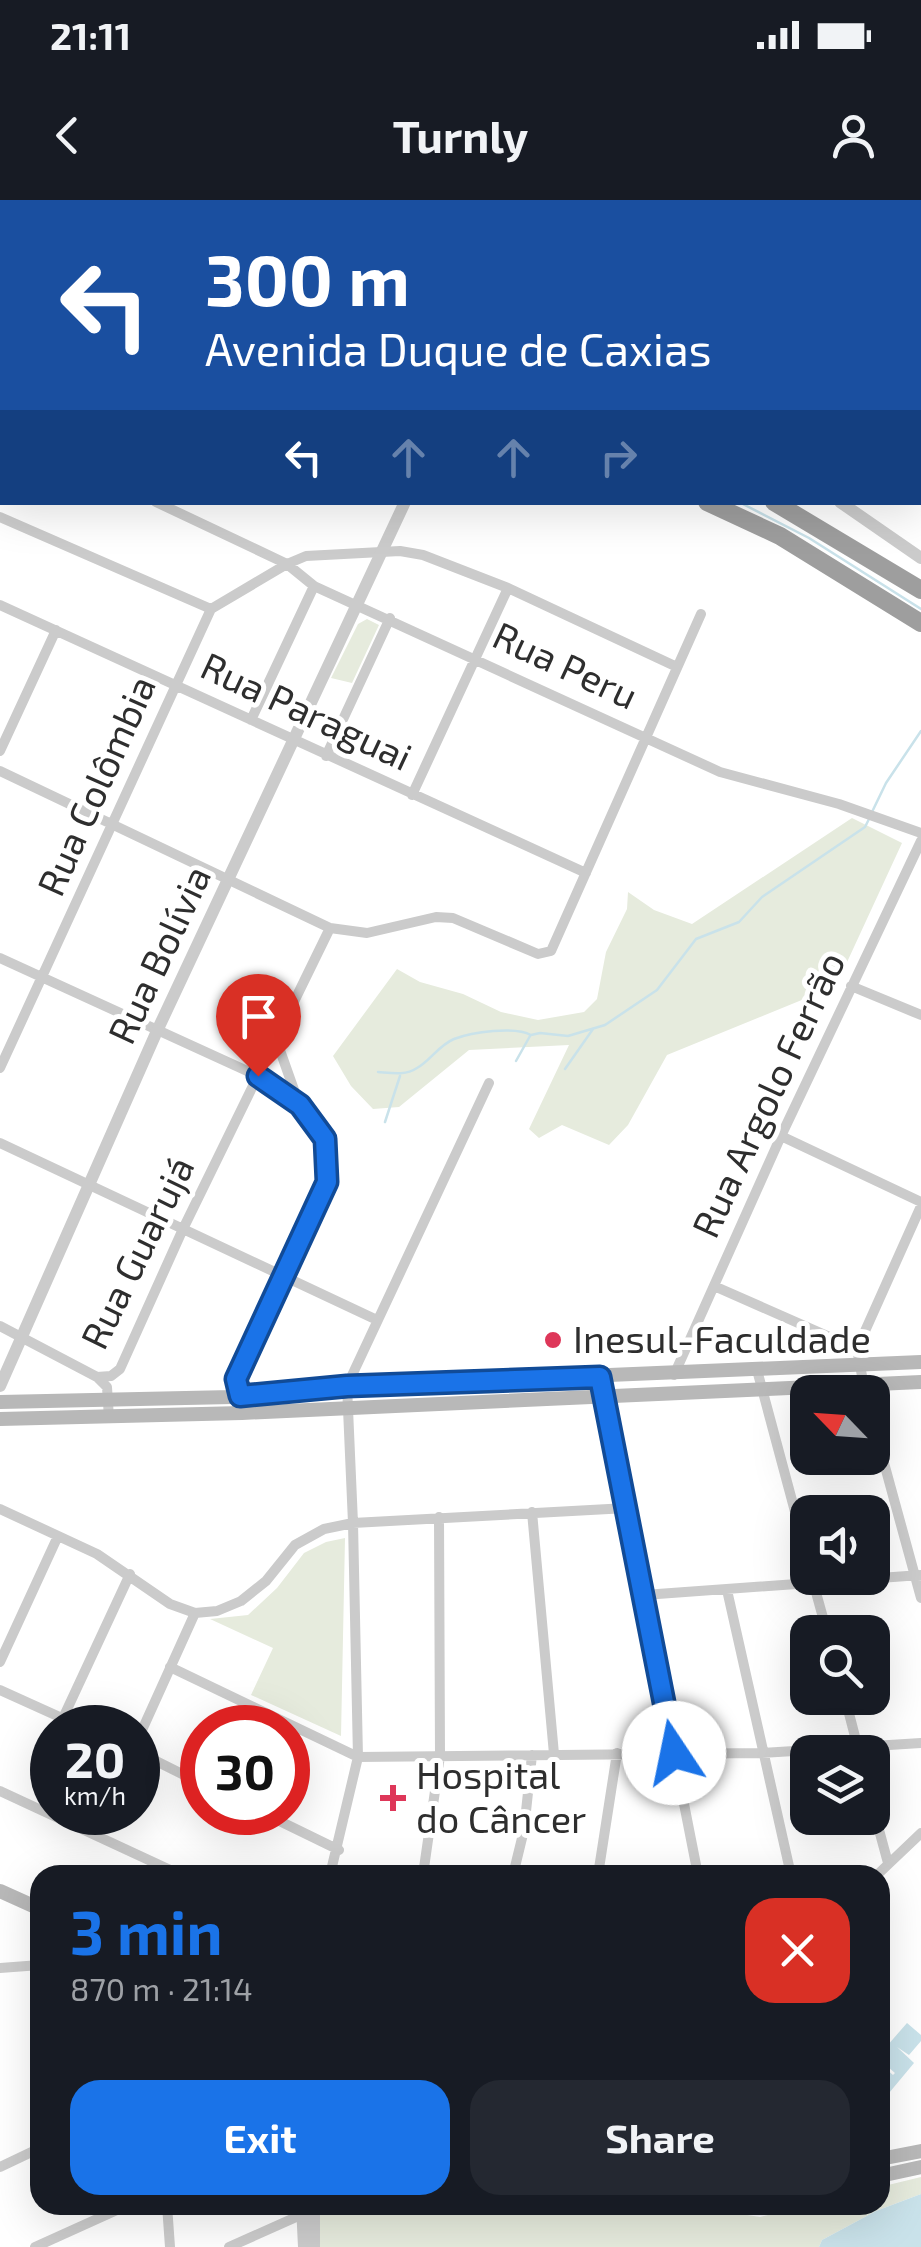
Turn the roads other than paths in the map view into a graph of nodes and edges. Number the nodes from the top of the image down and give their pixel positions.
1 (164, 505) edge
2 (189, 505) edge
3 (192, 505) edge
4 (404, 505) edge
5 (713, 505) edge
6 (779, 505) edge
7 (844, 505) edge
8 (176, 510) junction
9 (0, 517) edge
10 (198, 520) junction
11 (383, 552) junction
12 (921, 558) edge
13 (286, 564) junction
14 (314, 586) junction
15 (508, 588) junction
16 (921, 590) edge
17 (358, 603) junction
18 (0, 605) edge
19 (210, 609) junction
20 (701, 614) dead end
21 (390, 618) junction
22 (921, 623) edge
23 (56, 630) junction
24 (476, 658) junction
25 (678, 667) junction
26 (176, 685) junction
27 (251, 720) junction
28 (646, 738) junction
29 (294, 740) junction
30 (0, 751) edge
31 (326, 756) junction
32 (0, 771) edge
33 (412, 794) junction
34 (113, 826) junction
35 (921, 833) edge
36 (921, 841) edge
37 (586, 874) junction
38 (228, 879) junction
39 (330, 928) junction
40 (0, 958) edge
41 (42, 978) junction
42 (852, 986) junction
43 (921, 1016) edge
44 (157, 1030) junction
45 (276, 1038) junction
46 (0, 1068) edge
47 (258, 1076) junction
48 (489, 1083) dead end
49 (300, 1105) junction
50 (781, 1136) junction
51 (0, 1143) edge
52 (90, 1186) junction
53 (921, 1204) edge
54 (184, 1229) junction
55 (283, 1276) junction
56 (714, 1286) junction
57 (378, 1320) junction
58 (0, 1326) edge
59 (22, 1337) junction
60 (857, 1348) junction
61 (916, 1362) edge
62 (858, 1366) junction
63 (757, 1370) junction
64 (723, 1372) junction
65 (674, 1375) junction
66 (860, 1375) edge
67 (97, 1377) junction
68 (600, 1377) junction
69 (512, 1380) junction
70 (916, 1382) edge
71 (890, 1385) edge
72 (0, 1386) edge
73 (347, 1386) junction
74 (762, 1389) junction
75 (790, 1389) edge
76 (698, 1392) junction
77 (605, 1396) junction
78 (108, 1401) junction
79 (0, 1402) edge
80 (460, 1402) junction
81 (234, 1405) junction
82 (347, 1406) junction
83 (110, 1418) junction
84 (0, 1419) edge
85 (889, 1475) edge
86 (791, 1495) edge
87 (628, 1508) junction
88 (0, 1509) edge
89 (532, 1512) junction
90 (440, 1517) junction
91 (354, 1523) junction
92 (58, 1536) junction
93 (130, 1574) junction
94 (918, 1575) edge
95 (890, 1577) edge
96 (790, 1583) edge
97 (727, 1590) junction
98 (644, 1595) junction
99 (921, 1598) edge
100 (195, 1613) junction
101 (0, 1662) edge
102 (170, 1668) junction
103 (0, 1690) edge
104 (34, 1705) edge
105 (70, 1705) edge
106 (153, 1705) edge
107 (921, 1744) edge
108 (890, 1747) edge
109 (790, 1752) edge
110 (674, 1753) junction
111 (761, 1753) junction
112 (532, 1754) junction
113 (554, 1754) junction
114 (616, 1754) junction
115 (358, 1756) junction
116 (440, 1756) junction
117 (0, 1791) edge
118 (921, 1833) edge
119 (308, 1835) edge
120 (881, 1835) edge
121 (338, 1850) junction
122 (888, 1862) junction
123 (159, 1865) edge
124 (333, 1865) edge
125 (424, 1865) edge
126 (515, 1865) edge
127 (599, 1865) edge
128 (696, 1865) edge
129 (789, 1865) edge
130 (885, 1865) edge
131 (0, 1891) edge
132 (30, 1905) edge
133 (30, 1965) edge
134 (0, 1968) edge
135 (921, 2151) edge
136 (30, 2153) edge
137 (890, 2157) edge
138 (0, 2167) edge
139 (921, 2168) edge
140 (890, 2174) edge
141 (106, 2215) edge
142 (168, 2215) edge
143 (291, 2215) edge
144 (306, 2215) edge
145 (308, 2215) edge
146 (35, 2247) edge
147 (170, 2247) edge
148 (228, 2247) edge
149 (304, 2247) edge
150 (314, 2247) edge

1 - 8 street, Rua Peru
2 - 8 street
3 - 10 street
4 - 11 street, Rua Bolívia
5 - 22 highway
6 - 16 highway
7 - 12 street
8 - 10 street, Rua Peru
9 - 19 street
10 - 13 street, Rua Peru
11 - 13 street
11 - 15 street
11 - 17 street, Rua Bolívia
13 - 14 street, Rua Peru
13 - 19 street
14 - 17 street, Rua Peru
14 - 27 street
15 - 24 street
15 - 25 street
17 - 21 street, Rua Peru
17 - 29 street, Rua Bolívia
18 - 23 street, Rua Paraguai
19 - 26 street, Rua Colômbia
20 - 25 street
21 - 24 street, Rua Peru
21 - 31 street
23 - 26 street, Rua Paraguai
23 - 30 street
24 - 28 street, Rua Peru
24 - 33 street
25 - 28 street
26 - 27 street, Rua Paraguai
26 - 34 street, Rua Colômbia
27 - 29 street, Rua Paraguai
28 - 35 street, Rua Peru
28 - 37 street
29 - 31 street, Rua Paraguai
29 - 38 street, Rua Bolívia
31 - 33 street, Rua Paraguai
32 - 34 street
33 - 37 street, Rua Paraguai
34 - 38 street
34 - 41 street, Rua Colômbia
36 - 42 street, Rua Argolo Ferrão
37 - 39 street
38 - 39 street
38 - 44 street, Rua Bolívia
39 - 45 street, Rua Guarujá
40 - 41 street
41 - 44 street
41 - 46 street, Rua Colômbia
42 - 43 street
42 - 50 street, Rua Argolo Ferrão
44 - 47 street
44 - 52 street, Rua Bolívia
45 - 47 street, Rua Guarujá
45 - 49 street
47 - 49 street
47 - 54 street, Rua Guarujá
48 - 57 street
49 - 55 street
50 - 53 street
50 - 56 street, Rua Argolo Ferrão
51 - 52 street
52 - 54 street
52 - 59 street, Rua Bolívia
53 - 60 street
54 - 55 street
54 - 67 street, Rua Guarujá
55 - 57 street
55 - 81 street
56 - 60 street
56 - 65 street, Rua Argolo Ferrão
57 - 73 street
58 - 59 street
59 - 67 street
59 - 72 street, Rua Bolívia
60 - 62 street
61 - 62 main road
61 - 70 main road
62 - 63 main road
62 - 66 street
63 - 64 main road
63 - 74 street
64 - 65 main road
64 - 76 main road
65 - 68 main road
67 - 78 street
68 - 69 main road
68 - 77 street
69 - 73 main road
69 - 80 main road
70 - 71 main road
73 - 81 main road
73 - 82 street
74 - 75 main road
74 - 76 main road
74 - 86 street
76 - 77 main road
77 - 80 main road
77 - 87 street
78 - 79 main road
78 - 81 main road
78 - 83 street
80 - 82 main road
81 - 82 main road
81 - 83 main road
82 - 91 street
83 - 84 main road
85 - 94 street
87 - 89 street
87 - 98 street
88 - 92 street
89 - 90 street
89 - 113 street
90 - 91 street
90 - 116 street
91 - 100 street
91 - 115 street
92 - 93 street
92 - 101 street
93 - 100 street
93 - 105 street
94 - 95 street
94 - 99 street
96 - 97 street
97 - 98 street
97 - 111 street
98 - 110 street
100 - 102 street
102 - 106 street
102 - 115 street
103 - 104 street
107 - 108 street
109 - 111 street
110 - 111 street
110 - 114 street
110 - 128 street
111 - 129 street
112 - 113 street
112 - 116 street
112 - 126 street
113 - 114 street
114 - 127 street
115 - 116 street
115 - 121 street
116 - 125 street
117 - 123 street
118 - 122 street
119 - 121 street
120 - 122 street
121 - 124 street
122 - 130 street
131 - 132 main road
133 - 134 street
135 - 137 main road
136 - 138 street
139 - 140 main road
141 - 146 street
142 - 147 street
143 - 148 street
144 - 149 street
145 - 150 street

